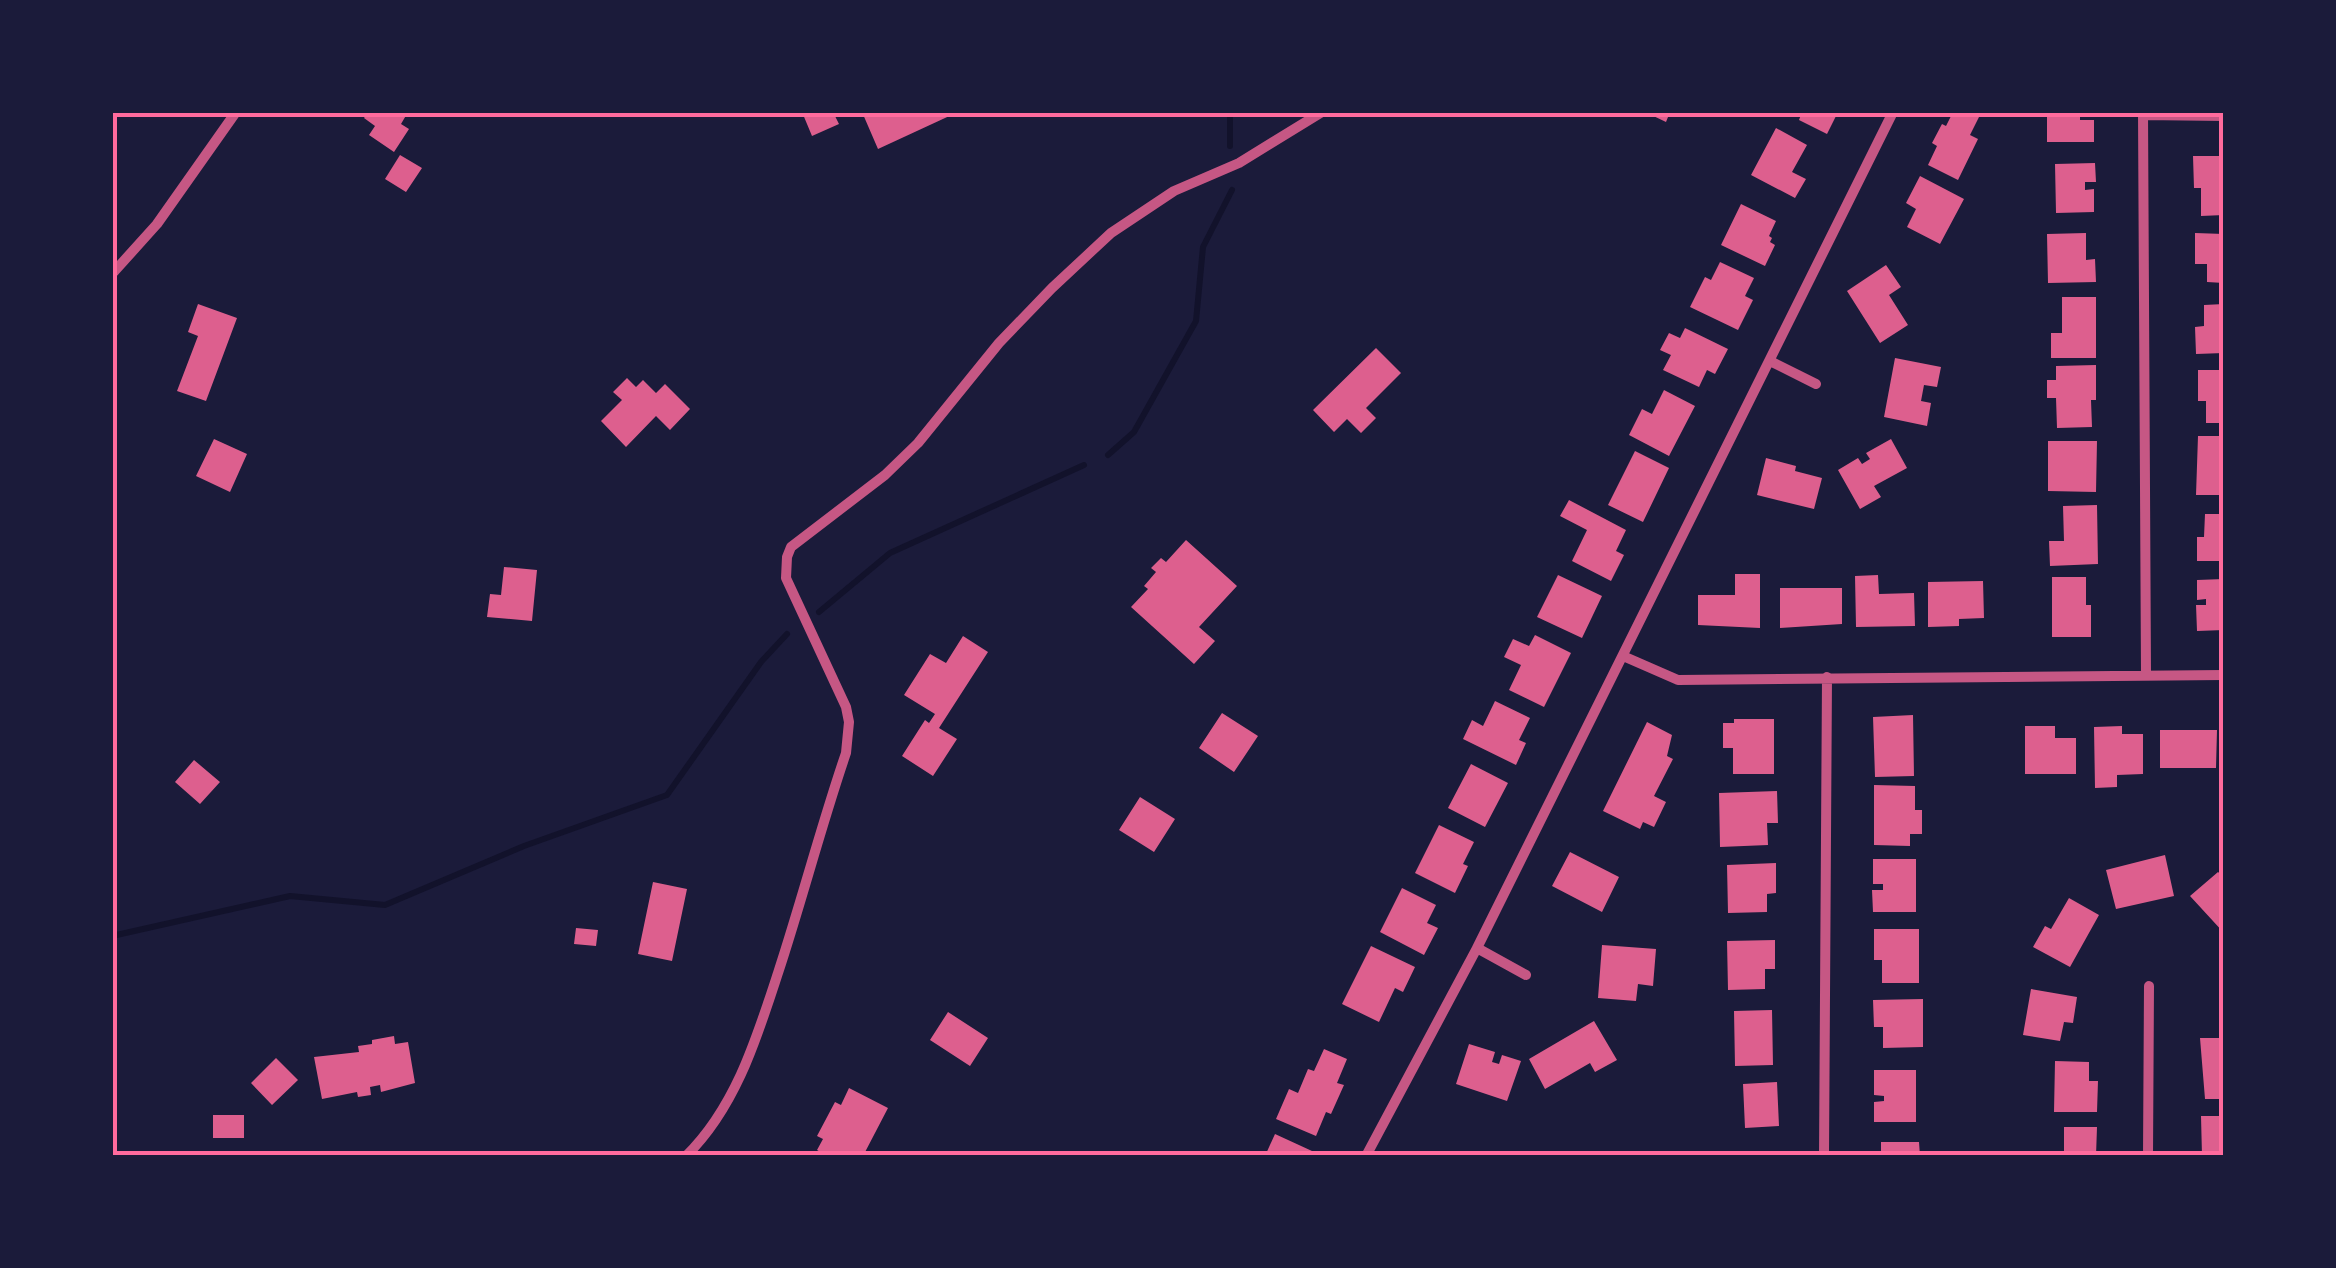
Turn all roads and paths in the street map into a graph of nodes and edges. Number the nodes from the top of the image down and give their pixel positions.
1 (236, 112) edge
2 (1322, 112) edge
3 (1893, 112) edge
4 (2143, 114) edge
5 (2224, 116) edge
6 (112, 274) edge
7 (1770, 361) junction
8 (1816, 384) dead end
9 (1624, 656) junction
10 (2146, 675) junction
11 (2224, 675) edge
12 (1827, 677) junction
13 (1477, 948) junction
14 (1526, 975) dead end
15 (2149, 986) dead end
16 (686, 1156) edge
17 (1366, 1156) edge
18 (1824, 1156) edge
19 (2148, 1156) edge

1 - 6 street
2 - 16 street
3 - 7 street
4 - 5 street
4 - 10 street
7 - 8 street
7 - 9 street
9 - 12 street
9 - 13 street
10 - 11 street
10 - 12 street
12 - 18 street
13 - 14 street
13 - 17 street
15 - 19 street

